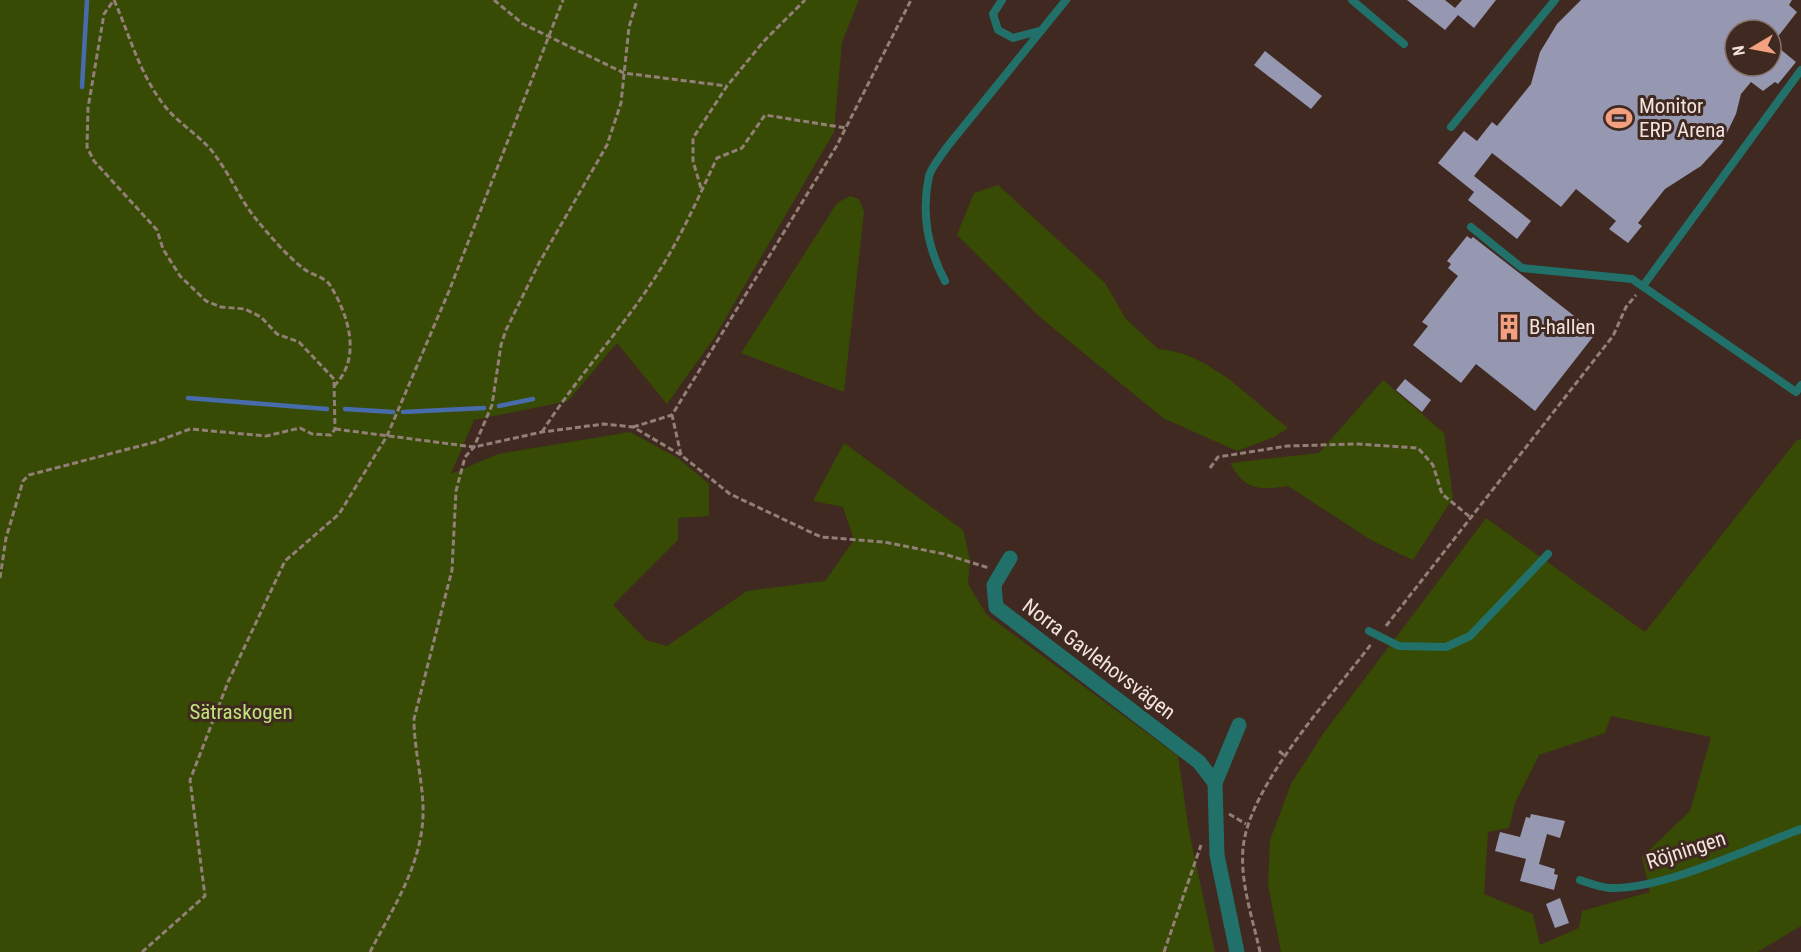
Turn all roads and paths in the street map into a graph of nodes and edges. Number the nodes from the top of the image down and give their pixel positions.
1 (114, 0) edge
2 (495, 0) edge
3 (563, 0) edge
4 (637, 0) edge
5 (805, 0) edge
6 (912, 0) edge
7 (1002, 0) edge
8 (1066, 0) edge
9 (1352, 0) edge
10 (1555, 0) edge
11 (1041, 30) junction
12 (549, 37) junction
13 (1404, 44) dead end
14 (1801, 70) edge
15 (624, 73) junction
16 (727, 86) junction
17 (1451, 127) dead end
18 (846, 128) junction
19 (702, 189) junction
20 (1471, 227) dead end
21 (945, 281) dead end
22 (1642, 286) junction
23 (1801, 384) edge
24 (334, 386) junction
25 (672, 415) junction
26 (633, 427) junction
27 (335, 429) junction
28 (542, 432) junction
29 (387, 436) junction
30 (474, 447) junction
31 (681, 455) junction
32 (1210, 468) dead end
33 (1470, 517) junction
34 (1548, 554) dead end
35 (1010, 558) dead end
36 (999, 572) junction
37 (0, 578) edge
38 (1369, 631) dead end
39 (1378, 636) junction
40 (1239, 725) dead end
41 (1279, 750) dead end
42 (1285, 756) junction
43 (1215, 783) junction
44 (1801, 829) edge
45 (1204, 836) dead end
46 (1580, 880) dead end
47 (142, 952) edge
48 (370, 952) edge
49 (1164, 952) edge
50 (1237, 952) edge
51 (1260, 952) edge

1 - 24 path
1 - 24 path
2 - 12 path
3 - 12 path
4 - 15 path
5 - 16 path
6 - 18 path
7 - 11 lane
8 - 11 lane
9 - 13 lane
10 - 17 lane
11 - 21 lane
12 - 15 path
12 - 29 path
14 - 22 lane
15 - 16 path
15 - 30 path
16 - 19 path
18 - 19 path
18 - 25 path
19 - 28 path
20 - 22 lane
22 - 23 lane
22 - 33 path
24 - 27 path
25 - 26 path
25 - 31 path
26 - 28 path
26 - 31 path
27 - 29 path
27 - 37 path
28 - 30 path
29 - 30 path
29 - 47 path
30 - 48 path
31 - 36 path
32 - 33 path
33 - 39 path
34 - 39 lane
35 - 36 street
36 - 43 street, Norra Gavlehovsvägen
38 - 39 lane
39 - 42 path
40 - 43 street
41 - 42 path
42 - 51 path
43 - 50 street
44 - 46 lane, Röjningen
45 - 49 path

